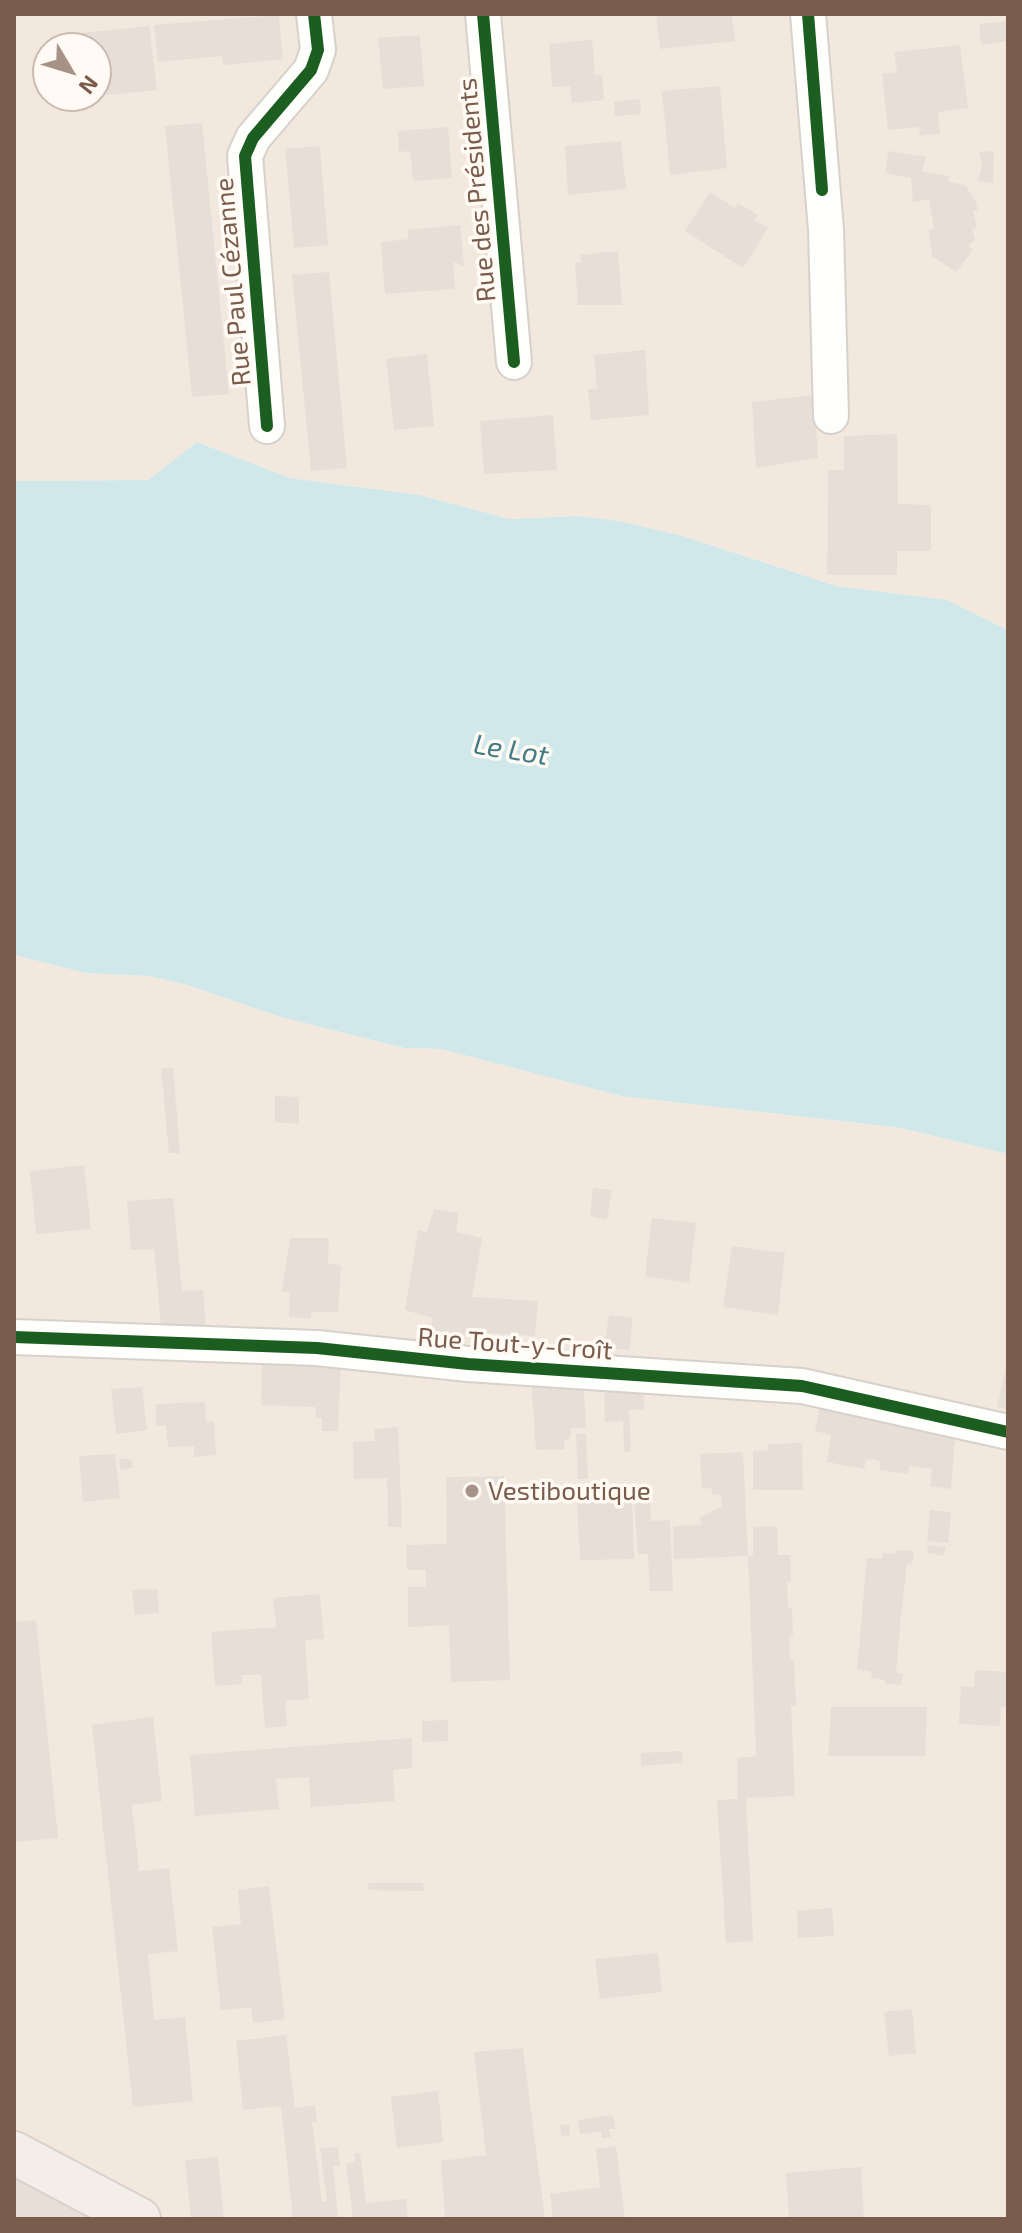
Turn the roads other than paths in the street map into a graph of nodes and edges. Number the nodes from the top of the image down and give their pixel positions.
1 (314, 14) edge
2 (483, 14) edge
3 (808, 14) edge
4 (514, 362) dead end
5 (831, 416) dead end
6 (267, 426) dead end
7 (14, 1337) edge
8 (1008, 1432) edge
9 (14, 2153) edge
10 (139, 2219) edge

1 - 6 street, Rue Paul Cézanne
2 - 4 street, Rue des Présidents
3 - 5 street
7 - 8 street, Rue Tout-y-Croît
9 - 10 main road

